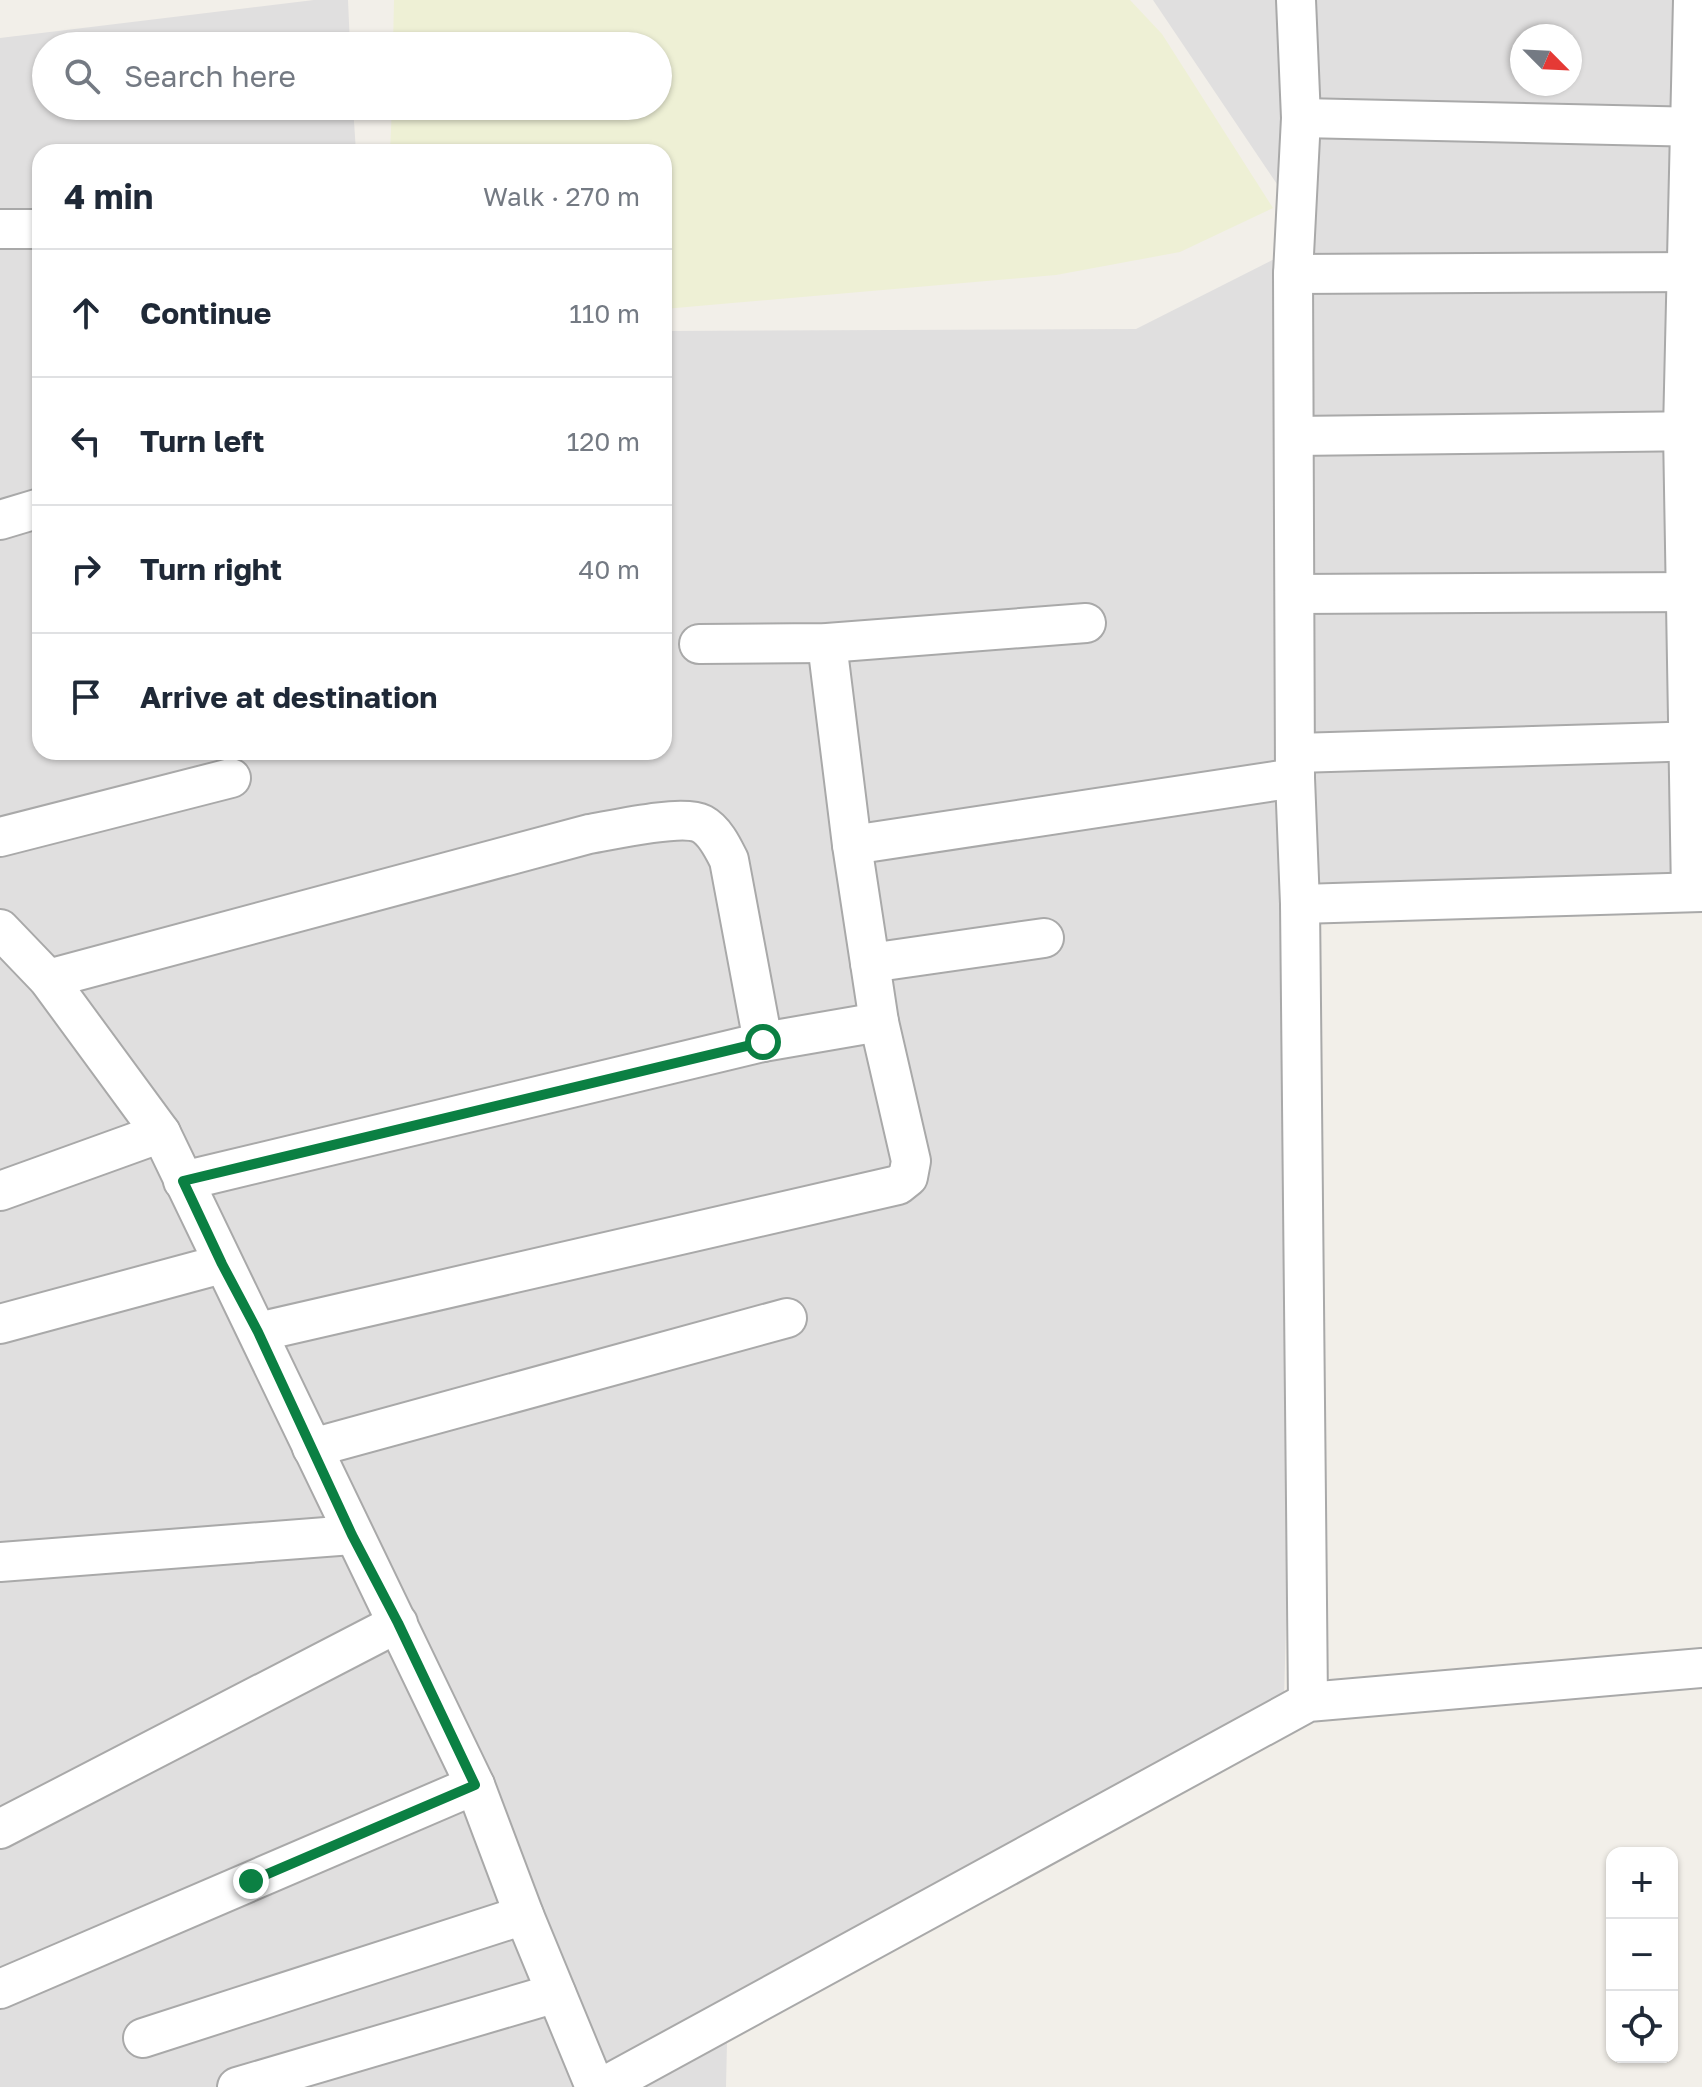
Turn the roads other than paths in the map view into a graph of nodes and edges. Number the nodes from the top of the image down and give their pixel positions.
1 (1296, 0) edge
2 (1693, 0) edge
3 (1301, 118) junction
4 (1695, 127) edge
5 (0, 229) edge
6 (32, 229) edge
7 (1695, 272) edge
8 (1293, 274) junction
9 (1693, 431) edge
10 (1294, 436) junction
11 (32, 510) edge
12 (0, 520) edge
13 (1694, 592) edge
14 (1295, 594) junction
15 (1086, 623) dead end
16 (827, 643) junction
17 (699, 644) dead end
18 (1694, 740) edge
19 (1296, 766) junction
20 (231, 778) dead end
21 (0, 837) edge
22 (852, 845) junction
23 (1696, 892) edge
24 (1300, 904) junction
25 (0, 929) edge
26 (1044, 938) dead end
27 (870, 963) junction
28 (48, 979) junction
29 (879, 1022) junction
30 (763, 1042) junction
31 (161, 1133) junction
32 (183, 1181) junction
33 (0, 1191) edge
34 (222, 1264) junction
35 (787, 1318) dead end
36 (0, 1324) edge
37 (258, 1332) junction
38 (312, 1448) junction
39 (352, 1535) junction
40 (0, 1562) edge
41 (398, 1623) junction
42 (1702, 1668) edge
43 (1308, 1702) junction
44 (475, 1785) junction
45 (0, 1829) edge
46 (524, 1915) junction
47 (0, 1989) edge
48 (556, 1993) junction
49 (143, 2038) dead end
50 (237, 2087) edge
51 (595, 2087) edge
52 (603, 2087) edge

1 - 3 street
2 - 4 street
3 - 4 street
3 - 8 street
4 - 7 street
5 - 6 street
7 - 8 street
7 - 9 street
8 - 10 street
9 - 10 street
9 - 13 street
10 - 14 street
11 - 12 street
13 - 14 street
13 - 18 street
14 - 19 street
15 - 16 street
16 - 17 street
16 - 22 street
18 - 19 street
18 - 23 street
19 - 22 street
19 - 24 street
20 - 21 street
22 - 27 street
23 - 24 street
24 - 43 street
25 - 28 street
26 - 27 street
27 - 29 street
28 - 30 street
28 - 31 street
29 - 30 street
29 - 37 street
30 - 32 street
31 - 32 street
31 - 33 street
32 - 34 street
34 - 36 street
34 - 37 street
35 - 38 street
37 - 38 street
38 - 39 street
39 - 40 street
39 - 41 street
41 - 44 street
41 - 45 street
42 - 43 street
43 - 52 street
44 - 46 street
44 - 47 street
46 - 48 street
46 - 49 street
48 - 50 street
48 - 51 street

